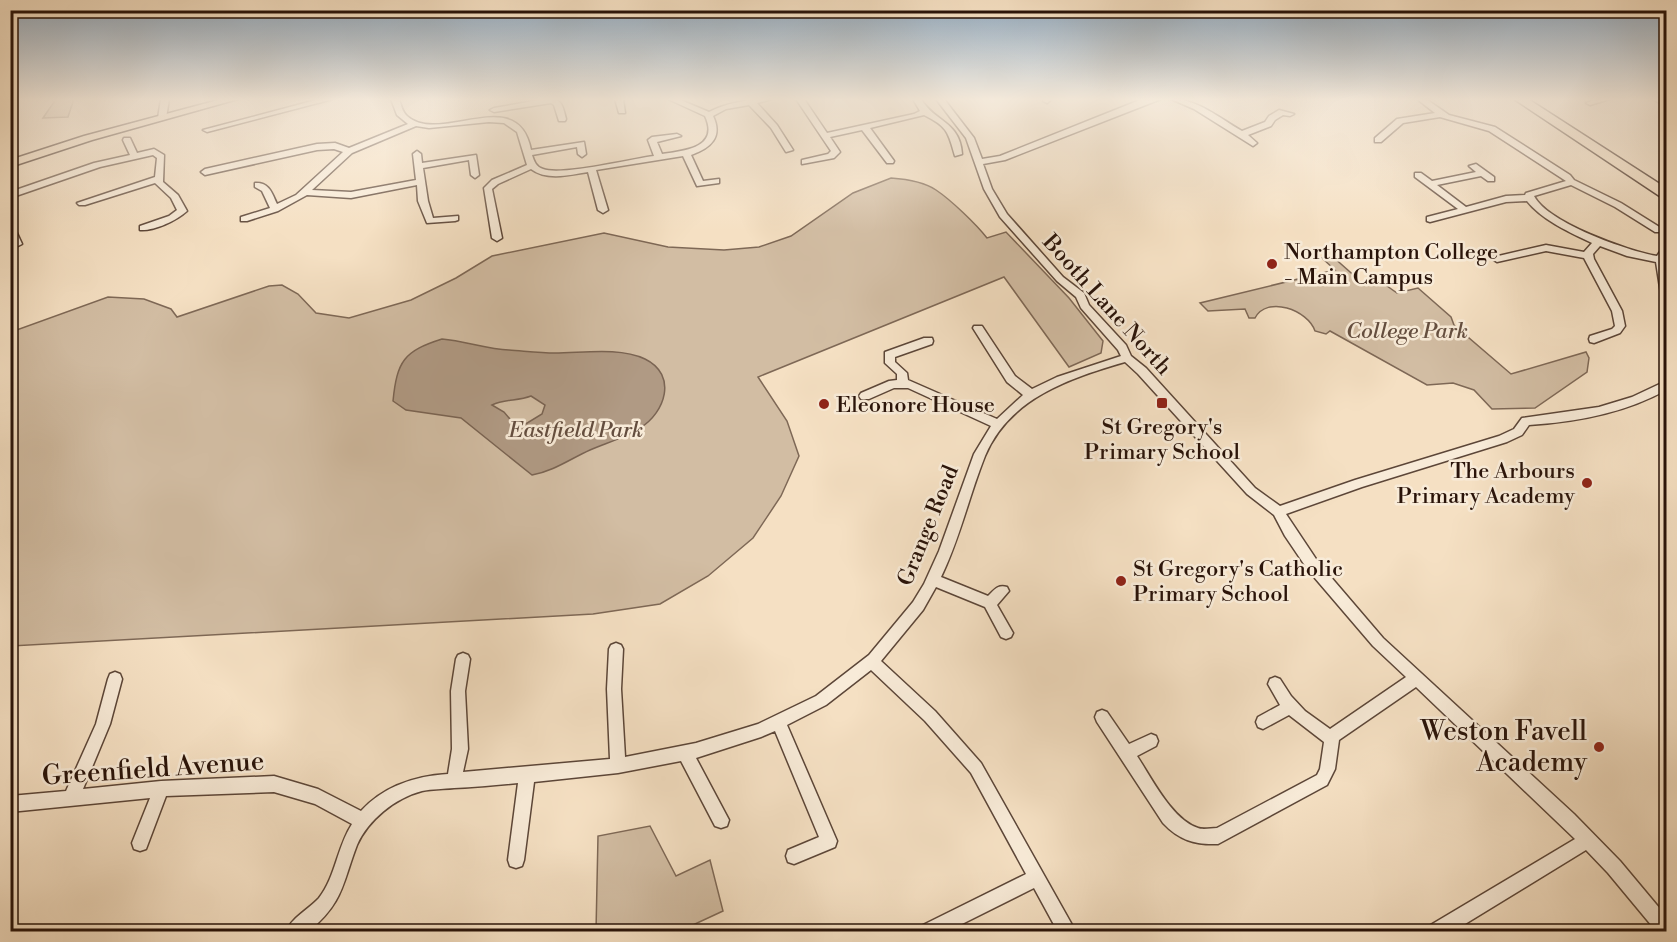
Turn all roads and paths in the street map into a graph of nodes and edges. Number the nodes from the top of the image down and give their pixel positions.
1 (72, 143) edge
2 (128, 143) edge
3 (369, 143) edge
4 (524, 143) edge
5 (653, 143) edge
6 (705, 143) edge
7 (784, 143) edge
8 (830, 143) edge
9 (877, 143) edge
10 (957, 143) edge
11 (971, 143) edge
12 (1040, 143) edge
13 (1513, 143) edge
14 (1588, 143) edge
15 (1603, 143) edge
16 (789, 150) dead end
17 (349, 151) junction
18 (526, 153) junction
19 (686, 153) junction
20 (417, 154) dead end
21 (582, 154) dead end
22 (958, 154) dead end
23 (134, 155) junction
24 (658, 158) junction
25 (890, 160) dead end
26 (805, 162) dead end
27 (979, 162) junction
28 (10, 164) edge
29 (419, 166) junction
30 (532, 166) junction
31 (1473, 166) dead end
32 (592, 170) junction
33 (205, 172) dead end
34 (1483, 173) junction
35 (1418, 174) dead end
36 (475, 175) dead end
37 (158, 179) junction
38 (1491, 179) dead end
39 (716, 181) dead end
40 (421, 182) junction
41 (1571, 182) junction
42 (1431, 184) junction
43 (1666, 184) edge
44 (258, 185) dead end
45 (306, 192) junction
46 (1666, 194) edge
47 (10, 195) edge
48 (1529, 198) junction
49 (82, 203) dead end
50 (275, 209) junction
51 (603, 210) dead end
52 (1465, 210) junction
53 (455, 218) dead end
54 (244, 219) dead end
55 (1430, 219) dead end
56 (143, 228) dead end
57 (10, 229) edge
58 (1658, 230) dead end
59 (497, 238) dead end
60 (1598, 242) junction
61 (10, 247) edge
62 (1666, 249) edge
63 (1588, 256) junction
64 (1497, 259) dead end
65 (1660, 260) junction
66 (1666, 294) edge
67 (978, 328) dead end
68 (1594, 339) dead end
69 (928, 340) dead end
70 (1127, 358) junction
71 (903, 383) junction
72 (1666, 385) edge
73 (1030, 394) junction
74 (865, 396) dead end
75 (998, 424) junction
76 (1278, 512) junction
77 (933, 580) junction
78 (1002, 591) dead end
79 (990, 603) junction
80 (1006, 633) dead end
81 (616, 649) dead end
82 (463, 659) dead end
83 (870, 661) junction
84 (115, 679) dead end
85 (1415, 679) junction
86 (1275, 684) dead end
87 (1290, 707) junction
88 (1102, 717) dead end
89 (1263, 722) dead end
90 (779, 723) junction
91 (1332, 739) junction
92 (1151, 741) dead end
93 (685, 753) junction
94 (1126, 753) junction
95 (618, 766) junction
96 (527, 776) junction
97 (454, 780) junction
98 (161, 789) junction
99 (72, 796) junction
100 (10, 804) edge
101 (363, 820) junction
102 (721, 820) dead end
103 (1586, 841) junction
104 (140, 843) dead end
105 (794, 856) dead end
106 (516, 860) dead end
107 (1038, 877) junction
108 (1666, 929) edge
109 (294, 932) edge
110 (927, 932) edge
111 (1068, 932) edge
112 (1434, 932) edge

1 - 28 main road
2 - 23 street
3 - 17 street
4 - 18 street
5 - 24 street
6 - 19 street
7 - 16 street
8 - 26 street
9 - 25 street
10 - 22 street
11 - 27 street, Booth Lane North
12 - 27 street
13 - 41 street
14 - 46 highway
15 - 43 highway
17 - 33 street
17 - 45 street
18 - 21 street
18 - 30 street
19 - 24 street
19 - 39 street
20 - 29 street
23 - 37 street
23 - 47 street
24 - 32 street
27 - 70 street, Booth Lane North
29 - 36 street
29 - 40 street
30 - 32 street
30 - 59 street
31 - 34 street
32 - 51 street
34 - 38 street
34 - 42 street
35 - 42 street
37 - 49 street
37 - 56 street
40 - 45 street
40 - 53 street
41 - 48 street
41 - 58 street
42 - 52 street
44 - 50 street
45 - 50 street
48 - 52 street
48 - 60 street
50 - 54 street
52 - 55 street
57 - 61 street
60 - 63 street
60 - 65 street
62 - 65 street
63 - 64 street
63 - 68 street
65 - 66 street
67 - 73 street
69 - 71 street
70 - 73 street, Grange Road
70 - 76 street, Booth Lane North
71 - 74 street
71 - 75 street
72 - 76 street
73 - 75 street, Grange Road
75 - 77 street, Grange Road
76 - 85 street
77 - 79 street
77 - 83 street, Grange Road
78 - 79 street
79 - 80 street
81 - 95 street
82 - 97 street
83 - 90 street, Grange Road
83 - 107 street
84 - 99 street
85 - 91 street
85 - 103 street
86 - 87 street
87 - 89 street
87 - 91 street
88 - 94 street
90 - 93 street, Grange Road
90 - 105 street
91 - 94 street
92 - 94 street
93 - 95 street, Grange Road
93 - 102 street
95 - 96 street, Grange Road
96 - 97 street, Grange Road
96 - 106 street
97 - 101 street, Grange Road
98 - 99 street, Greenfield Avenue
98 - 101 street, Greenfield Avenue
98 - 104 street
99 - 100 street, Greenfield Avenue
101 - 109 street, Grange Road
103 - 108 street
103 - 112 street
107 - 110 street
107 - 111 street

